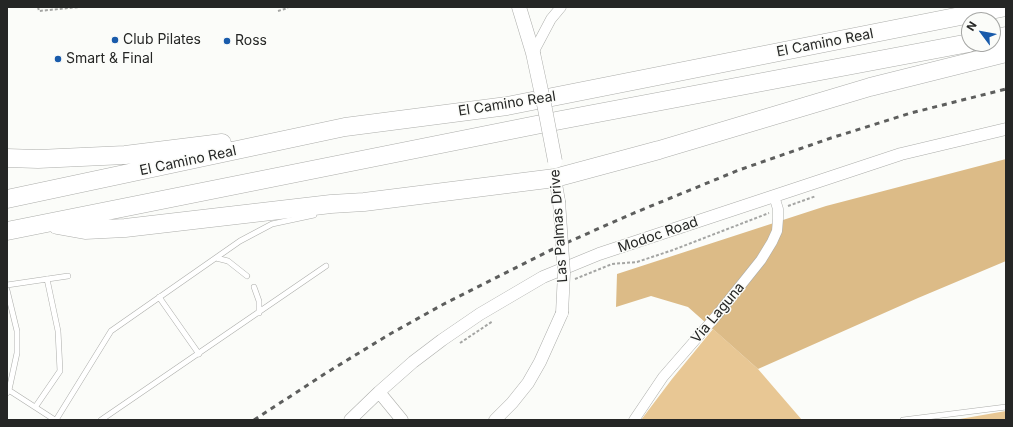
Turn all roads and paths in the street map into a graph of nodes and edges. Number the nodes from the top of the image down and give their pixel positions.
1 (38, 7) edge
2 (79, 7) edge
3 (519, 7) edge
4 (561, 7) edge
5 (1005, 7) edge
6 (288, 8) dead end
7 (278, 10) dead end
8 (961, 45) edge
9 (1006, 52) edge
10 (533, 53) junction
11 (345, 127) junction
12 (1006, 129) edge
13 (7, 158) edge
14 (555, 170) junction
15 (774, 196) junction
16 (7, 199) edge
17 (331, 204) junction
18 (759, 216) dead end
19 (48, 223) junction
20 (7, 231) edge
21 (216, 258) junction
22 (326, 266) dead end
23 (68, 276) dead end
24 (247, 276) dead end
25 (47, 279) junction
26 (569, 281) dead end
27 (7, 285) edge
28 (254, 287) dead end
29 (7, 290) edge
30 (159, 298) junction
31 (8, 300) edge
32 (258, 313) junction
33 (496, 319) dead end
34 (455, 345) dead end
35 (199, 354) junction
36 (8, 390) edge
37 (379, 392) junction
38 (35, 406) junction
39 (1006, 407) edge
40 (55, 420) edge
41 (101, 420) edge
42 (350, 420) edge
43 (402, 420) edge
44 (495, 420) edge
45 (634, 420) edge
46 (903, 420) edge

1 - 2 path
3 - 10 main road, Las Palmas Drive
4 - 10 street
5 - 11 highway, El Camino Real
6 - 7 path
8 - 19 highway, El Camino Real
9 - 14 highway
10 - 14 main road, Las Palmas Drive, bridge
11 - 13 highway
11 - 16 highway, El Camino Real
12 - 15 street, Modoc Road
14 - 17 highway
14 - 44 street, Las Palmas Drive, bridge
15 - 37 street, Modoc Road
15 - 45 street, Via Laguna
17 - 19 highway
17 - 21 lane
18 - 26 path
19 - 20 highway, El Camino Real
21 - 24 lane
21 - 30 lane
22 - 32 lane
23 - 25 lane
25 - 27 lane
25 - 38 lane
28 - 32 lane
29 - 31 lane
30 - 35 lane
30 - 40 lane
31 - 36 lane
32 - 35 lane
33 - 34 path
35 - 41 lane
36 - 38 lane
37 - 42 street, Modoc Road
37 - 43 street
38 - 40 lane
39 - 46 lane

